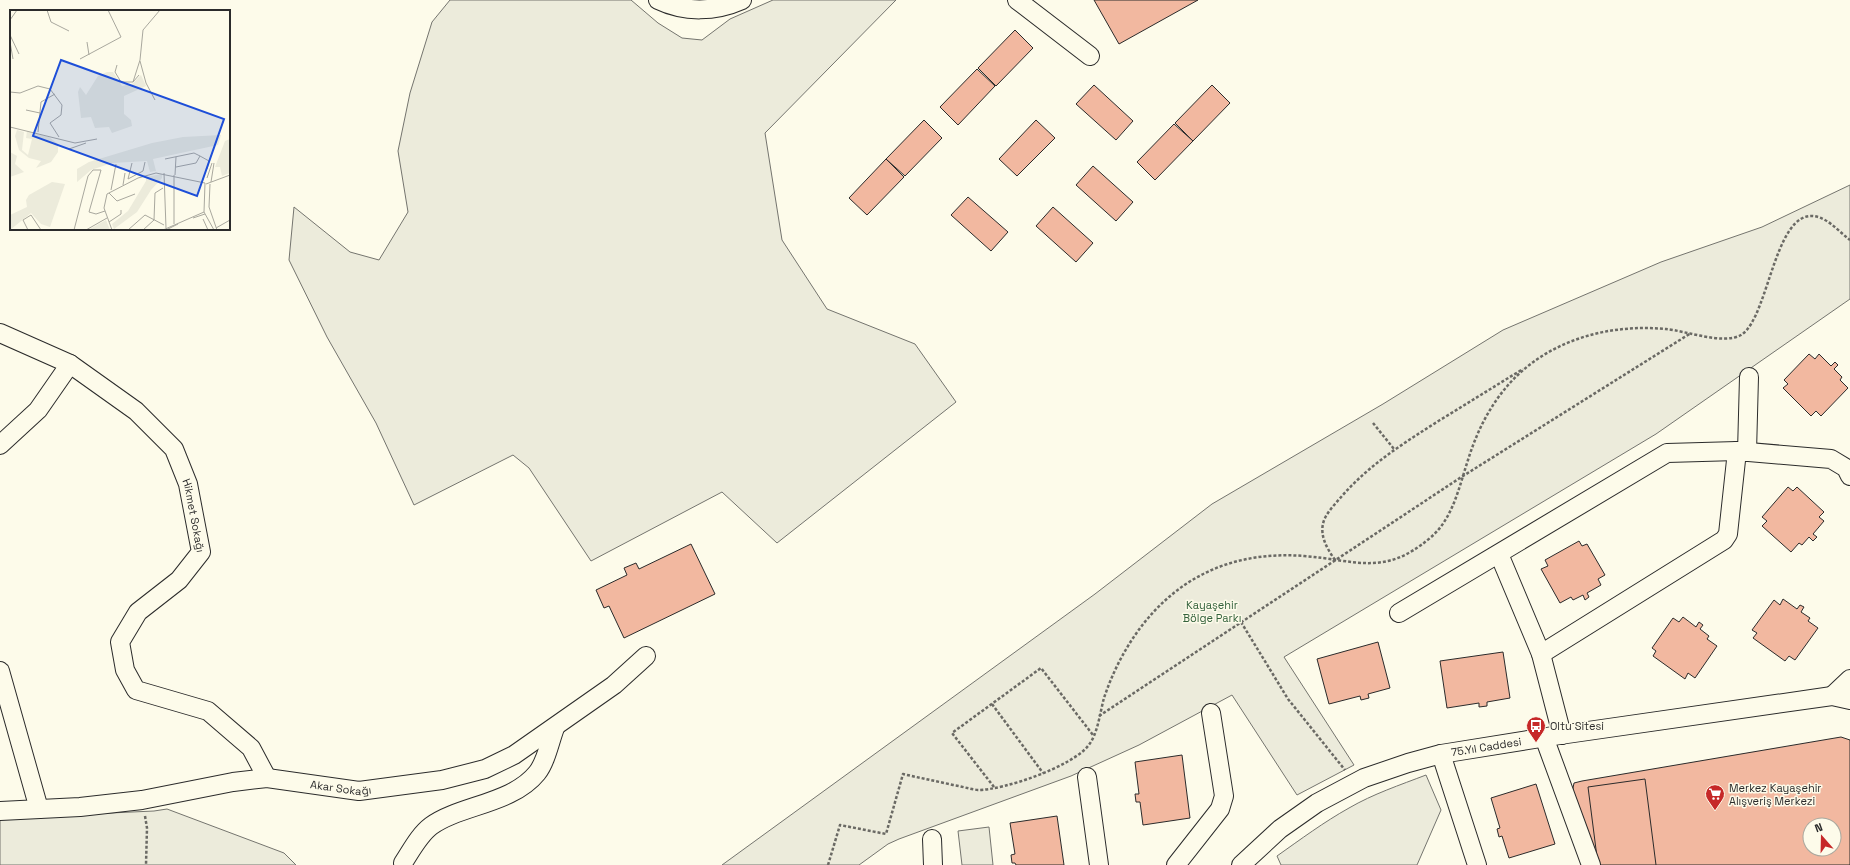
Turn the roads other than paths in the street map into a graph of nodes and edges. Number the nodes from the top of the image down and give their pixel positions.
1 (658, 0) edge
2 (742, 0) edge
3 (1017, 0) edge
4 (1090, 56) dead end
5 (0, 333) edge
6 (70, 364) junction
7 (1749, 377) dead end
8 (0, 445) edge
9 (1742, 452) junction
10 (1850, 476) edge
11 (1499, 554) junction
12 (1399, 613) dead end
13 (1541, 654) junction
14 (646, 656) dead end
15 (0, 671) edge
16 (1850, 679) edge
17 (1832, 696) junction
18 (1850, 700) edge
19 (1211, 713) dead end
20 (554, 728) junction
21 (1553, 736) junction
22 (1441, 754) junction
23 (1087, 777) dead end
24 (267, 778) junction
25 (38, 809) junction
26 (0, 811) edge
27 (932, 839) dead end
28 (403, 863) dead end
29 (933, 865) edge
30 (1099, 865) edge
31 (1176, 865) edge
32 (1241, 865) edge
33 (1477, 865) edge
34 (1591, 865) edge

1 - 2 street
3 - 4 street
5 - 6 street, Hikmet Sokağı
6 - 8 street
6 - 24 street, Hikmet Sokağı
7 - 9 street
9 - 10 street
9 - 11 street
9 - 13 street
11 - 12 street
11 - 13 street
13 - 21 street
14 - 20 street, Akar Sokağı
15 - 25 street
16 - 17 street
17 - 18 street
17 - 21 street, 75.Yıl Caddesi
19 - 31 street
20 - 24 street, Akar Sokağı
20 - 28 street
21 - 22 street, 75.Yıl Caddesi
21 - 34 street
22 - 32 street, 75.Yıl Caddesi
22 - 33 street
23 - 30 street
24 - 25 street, Akar Sokağı
25 - 26 street, Akar Sokağı
27 - 29 street

